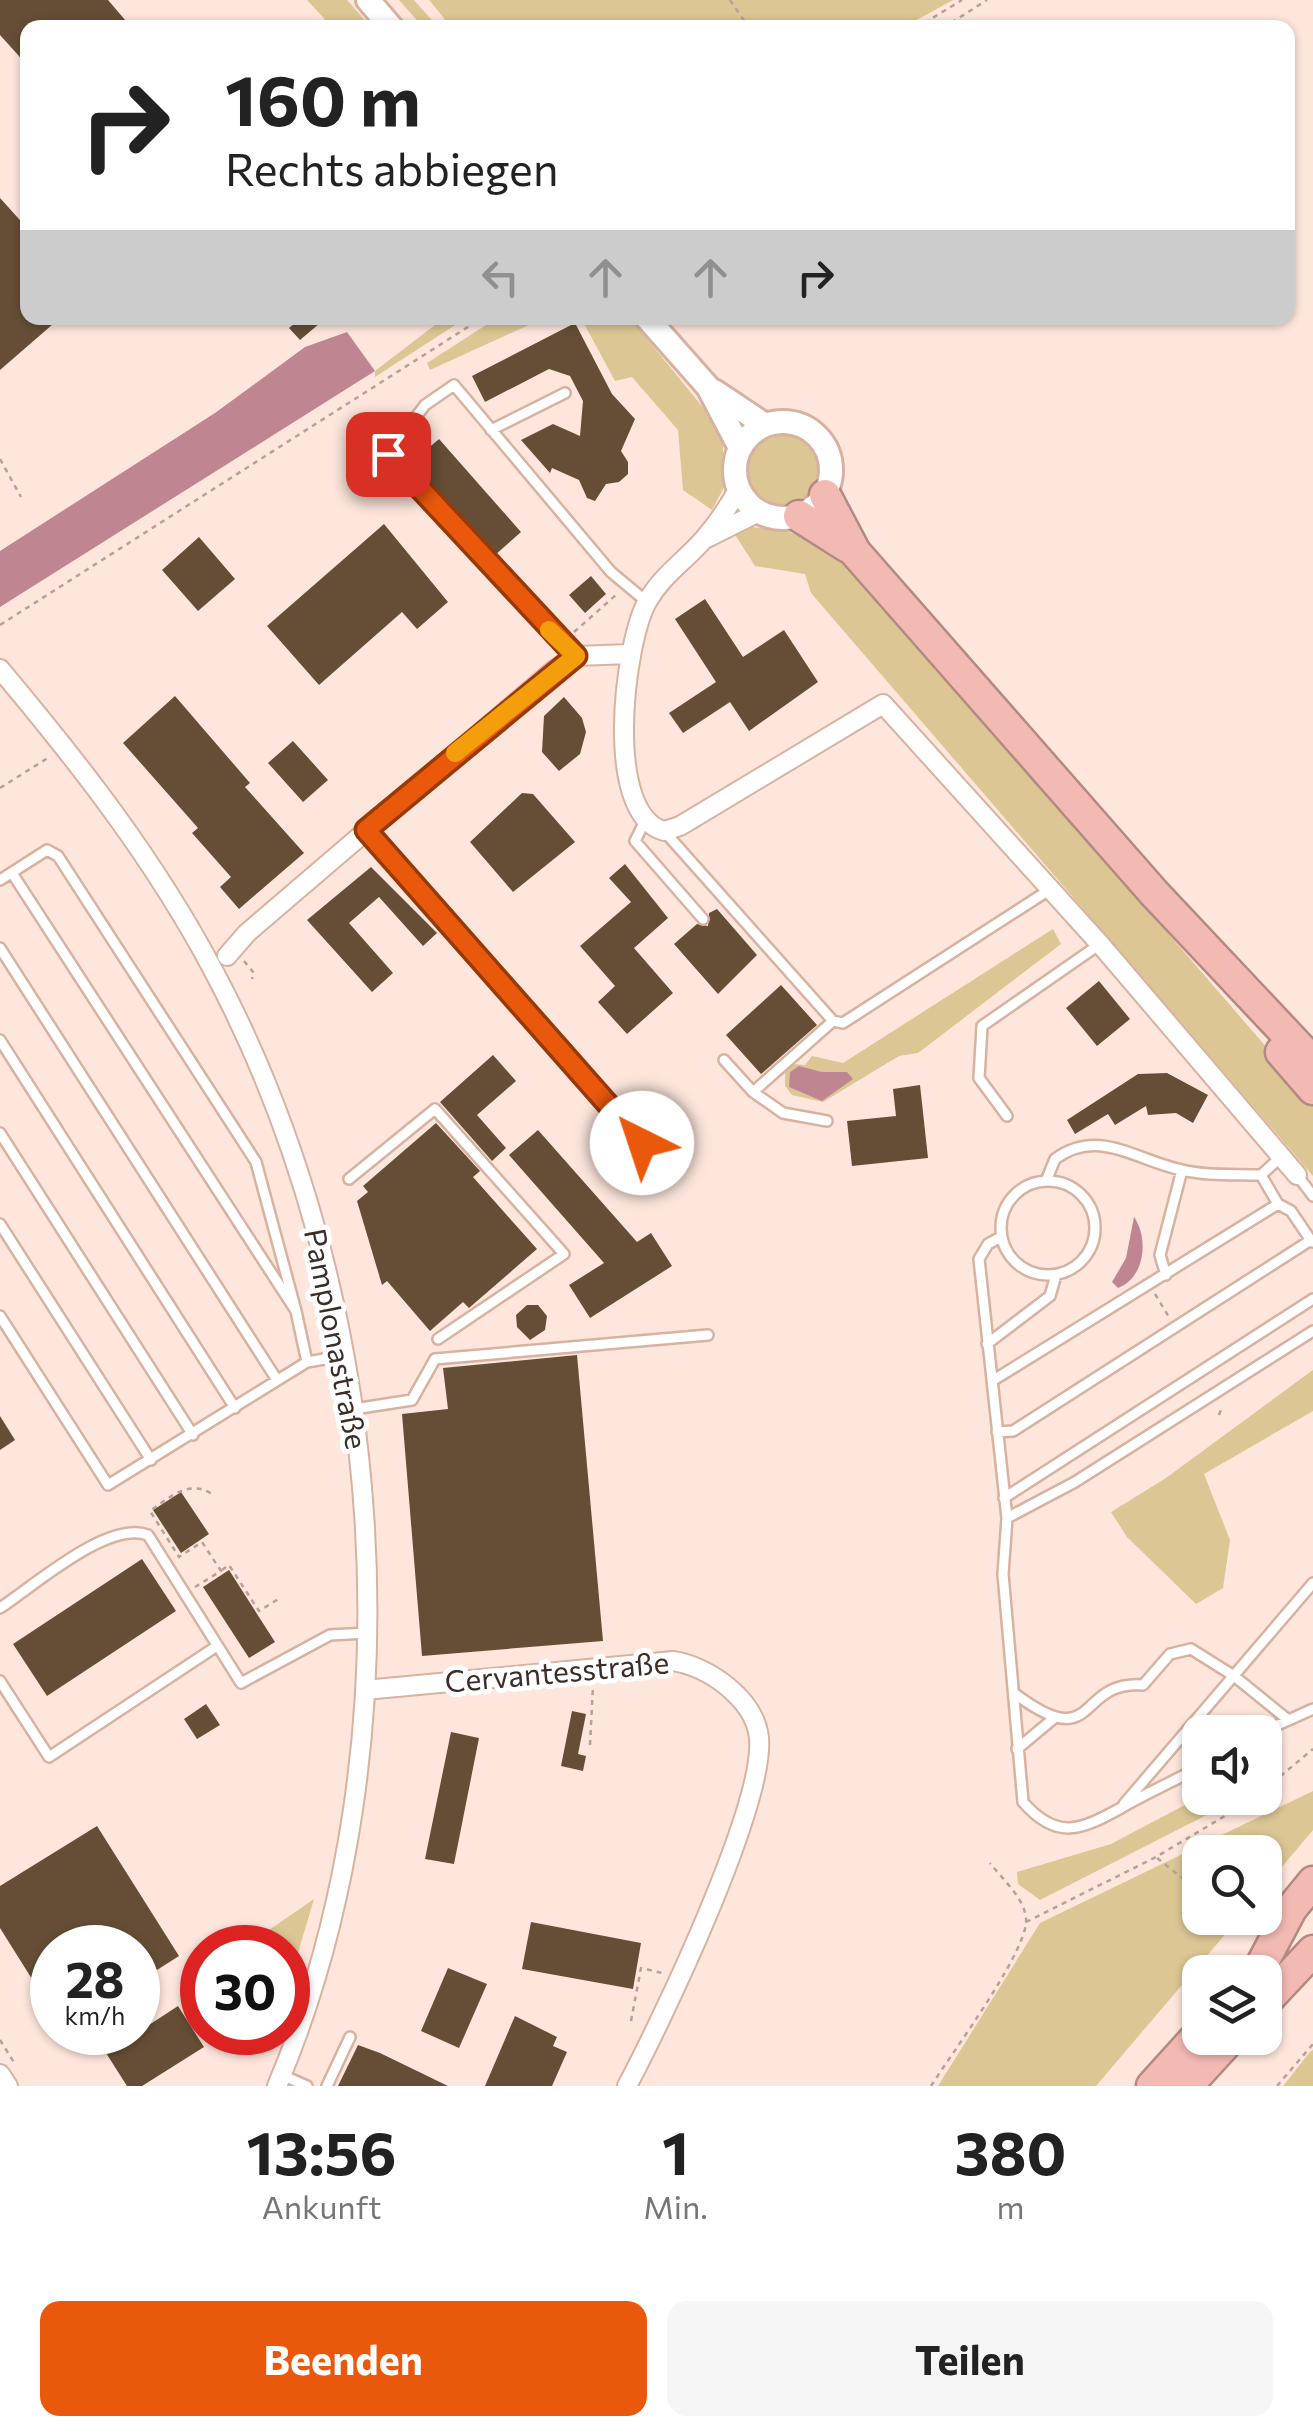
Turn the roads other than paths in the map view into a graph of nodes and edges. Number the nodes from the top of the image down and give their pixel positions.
1 (368, 0) edge
2 (385, 20) edge
3 (653, 325) edge
4 (708, 387) junction
5 (565, 393) dead end
6 (765, 425) junction
7 (491, 430) junction
8 (740, 448) junction
9 (738, 488) junction
10 (825, 495) junction
11 (758, 512) junction
12 (798, 516) junction
13 (702, 541) junction
14 (855, 552) junction
15 (647, 602) junction
16 (630, 654) junction
17 (576, 656) junction
18 (0, 669) edge
19 (646, 821) junction
20 (366, 830) junction
21 (664, 831) junction
22 (12, 873) junction
23 (0, 880) edge
24 (1049, 890) junction
25 (1154, 893) junction
26 (703, 918) dead end
27 (1100, 944) junction
28 (0, 948) edge
29 (226, 956) dead end
30 (833, 1021) junction
31 (0, 1040) edge
32 (724, 1060) dead end
33 (1313, 1062) edge
34 (1313, 1089) edge
35 (753, 1092) junction
36 (1007, 1116) dead end
37 (826, 1120) dead end
38 (0, 1133) edge
39 (642, 1143) dead end
40 (1282, 1157) junction
41 (1182, 1170) junction
42 (1261, 1175) junction
43 (1297, 1175) joint
44 (349, 1178) dead end
45 (1046, 1181) junction
46 (1313, 1196) edge
47 (1278, 1204) junction
48 (0, 1224) edge
49 (1001, 1236) junction
50 (1312, 1242) edge
51 (1056, 1275) junction
52 (1166, 1275) junction
53 (1313, 1299) edge
54 (296, 1311) junction
55 (0, 1316) edge
56 (1313, 1331) edge
57 (708, 1335) dead end
58 (438, 1340) dead end
59 (986, 1344) junction
60 (345, 1356) junction
61 (307, 1362) junction
62 (277, 1380) junction
63 (992, 1382) junction
64 (235, 1408) junction
65 (354, 1409) junction
66 (997, 1432) junction
67 (193, 1435) junction
68 (151, 1460) junction
69 (1004, 1498) junction
70 (1006, 1518) junction
71 (1313, 1584) edge
72 (0, 1608) edge
73 (366, 1633) junction
74 (217, 1646) junction
75 (1234, 1676) junction
76 (0, 1681) edge
77 (366, 1690) junction
78 (1014, 1693) junction
79 (1313, 1709) edge
80 (1053, 1719) junction
81 (1287, 1719) junction
82 (1282, 1722) edge
83 (1017, 1749) junction
84 (1182, 1776) edge
85 (1122, 1807) junction
86 (1313, 1882) edge
87 (1313, 1910) edge
88 (1313, 1951) edge
89 (1265, 1955) edge
90 (1271, 1955) edge
91 (1313, 1974) edge
92 (1282, 1984) edge
93 (1282, 2004) edge
94 (350, 2037) dead end
95 (1182, 2053) edge
96 (1216, 2055) edge
97 (0, 2074) edge
98 (280, 2081) edge
99 (8, 2086) edge
100 (307, 2086) edge
101 (327, 2086) edge
102 (627, 2086) edge
103 (1152, 2086) edge
104 (1188, 2086) edge

1 - 2 main road
3 - 4 main road
4 - 6 main road
4 - 8 main road
5 - 7 lane
6 - 8 main road
6 - 10 main road
7 - 15 lane
7 - 17 lane
8 - 9 main road
9 - 11 main road
9 - 13 street
10 - 12 main road
10 - 14 highway
11 - 12 main road
11 - 13 street
12 - 14 highway
13 - 15 street
14 - 25 highway
15 - 16 street
16 - 17 street
16 - 19 street
17 - 20 street
18 - 60 street, Pamplonastraße
19 - 21 street
19 - 26 lane
20 - 29 street
20 - 39 street
21 - 24 street
21 - 30 lane
22 - 23 lane
22 - 54 lane
22 - 54 lane
24 - 27 street
24 - 30 lane
25 - 33 highway
25 - 34 highway
27 - 36 lane
27 - 40 street
28 - 62 lane
30 - 35 lane
31 - 64 lane
32 - 35 lane
35 - 37 lane
38 - 67 lane
40 - 42 lane
40 - 43 street
41 - 42 lane
41 - 45 lane
41 - 52 lane
42 - 47 lane
43 - 46 lane
44 - 58 lane
45 - 49 lane
45 - 51 lane
47 - 50 lane
47 - 52 lane
48 - 68 lane
49 - 51 lane
49 - 59 lane
50 - 66 lane
51 - 59 lane
52 - 63 lane
53 - 69 lane
54 - 61 lane
55 - 68 lane
56 - 70 lane
57 - 65 lane
59 - 63 lane
60 - 61 lane
60 - 65 street, Pamplonastraße
61 - 62 lane
62 - 64 lane
63 - 66 lane
64 - 67 lane
65 - 73 street, Pamplonastraße
66 - 69 lane
67 - 68 lane
69 - 70 lane
70 - 78 lane
71 - 75 lane
72 - 74 lane
73 - 74 lane
73 - 77 street, Pamplonastraße
74 - 76 lane
75 - 80 lane
75 - 81 lane
75 - 85 lane
77 - 98 street, Pamplonastraße
77 - 102 street, Cervantesstraße
78 - 80 lane
78 - 83 lane
79 - 81 lane
80 - 83 lane
81 - 82 lane
83 - 85 lane
84 - 85 lane
86 - 89 highway
87 - 90 highway
88 - 92 highway
91 - 93 highway
94 - 101 lane
95 - 103 highway
96 - 104 highway
97 - 99 street
98 - 100 lane

